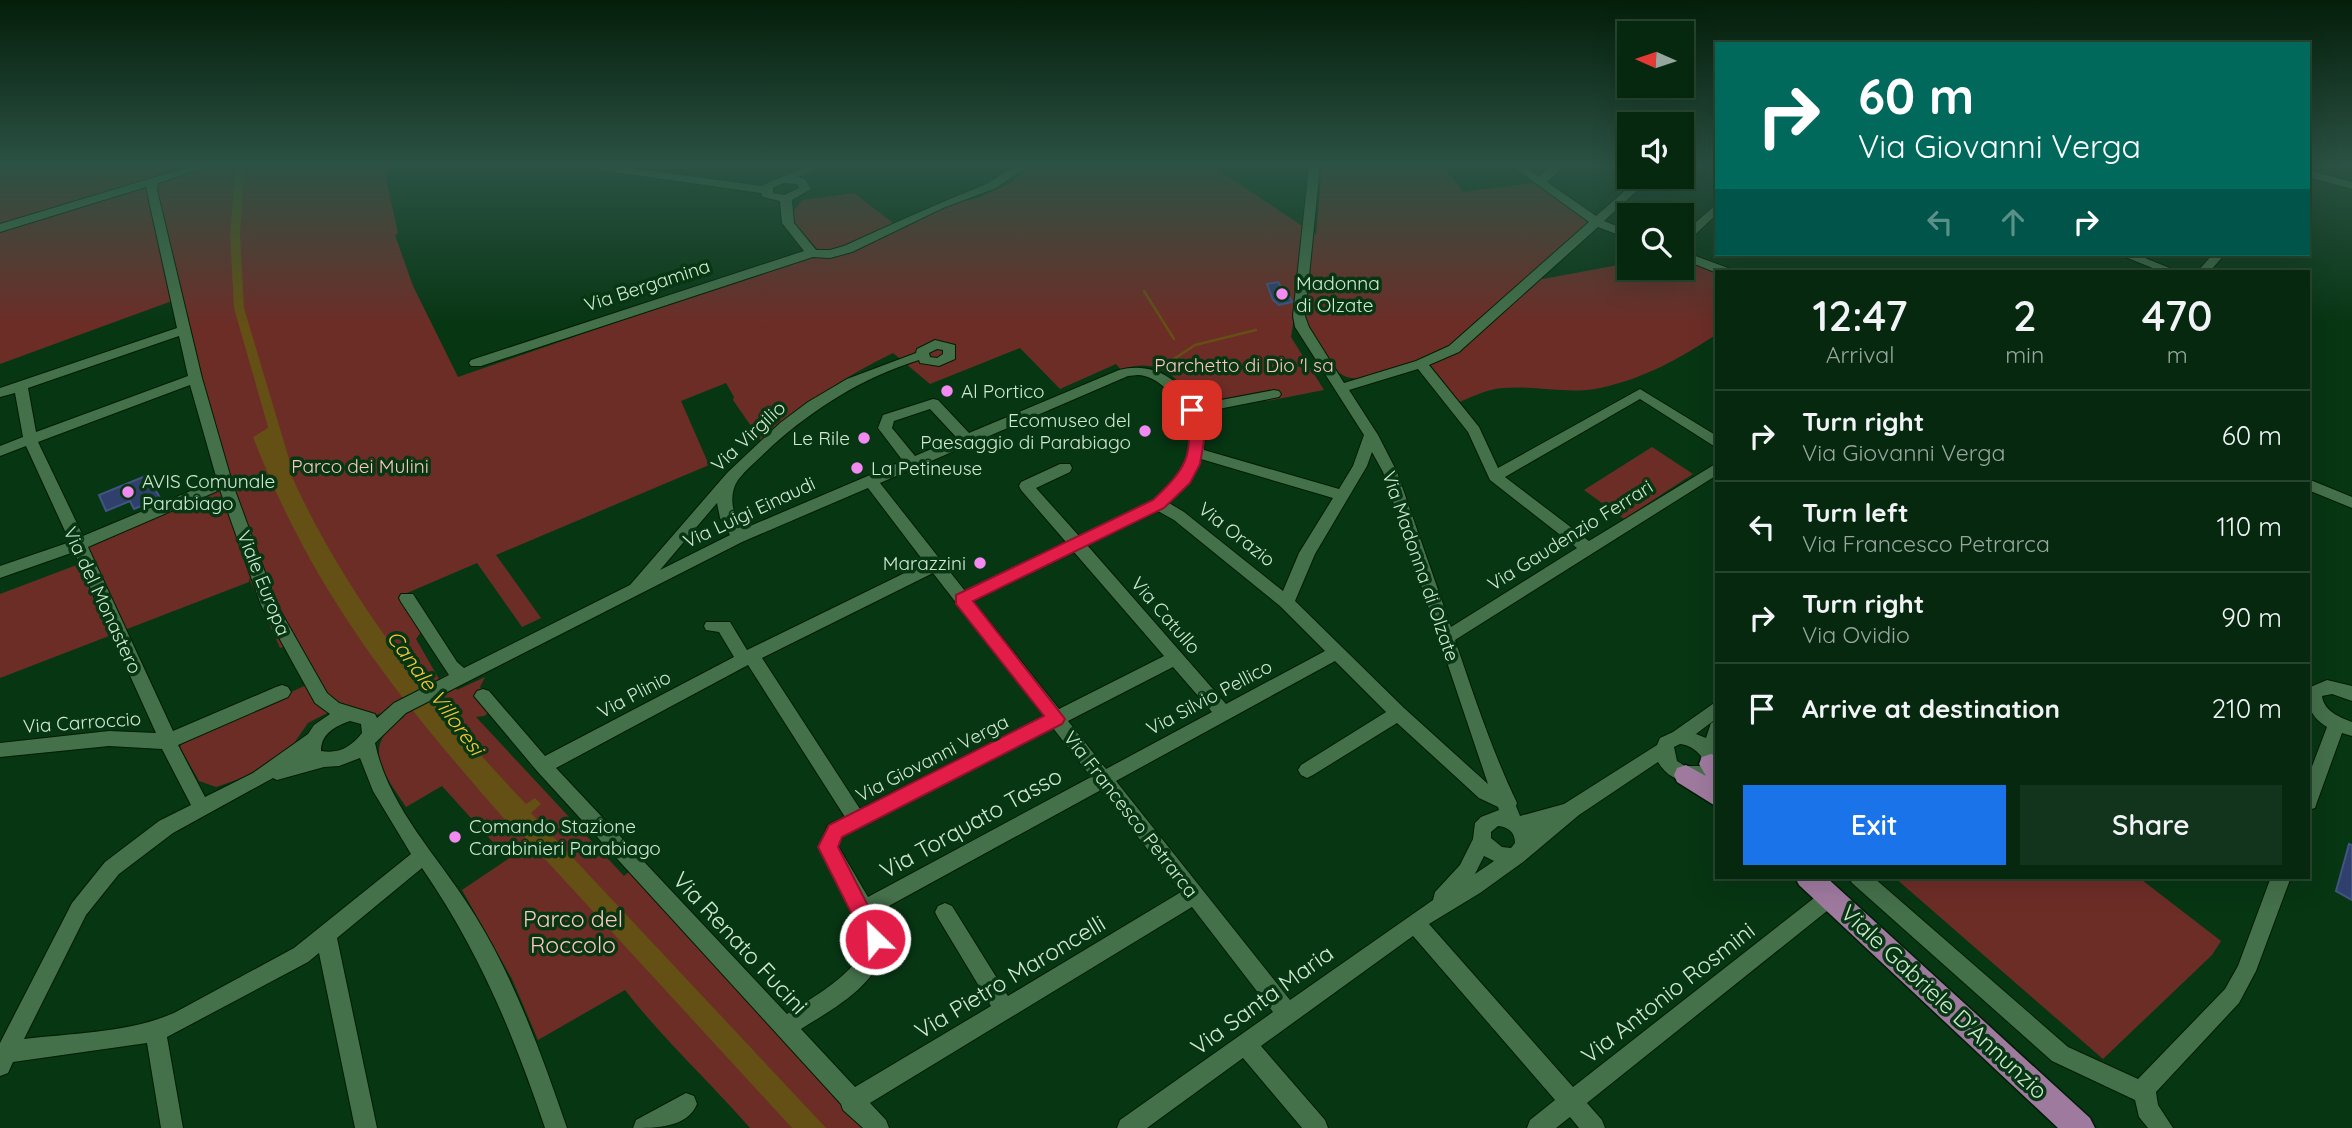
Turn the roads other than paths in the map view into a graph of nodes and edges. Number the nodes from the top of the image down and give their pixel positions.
1 (33, 219) edge
2 (157, 219) edge
3 (788, 219) edge
4 (912, 219) edge
5 (1309, 219) edge
6 (1591, 219) edge
7 (1600, 219) edge
8 (1596, 222) junction
9 (0, 228) edge
10 (1617, 230) edge
11 (812, 253) junction
12 (2130, 256) edge
13 (2217, 256) edge
14 (1694, 260) edge
15 (1721, 270) edge
16 (2168, 270) edge
17 (2205, 270) edge
18 (183, 330) junction
19 (922, 355) dead end
20 (476, 363) dead end
21 (1421, 364) junction
22 (195, 378) junction
23 (21, 386) junction
24 (1342, 388) junction
25 (0, 393) edge
26 (1274, 394) dead end
27 (1192, 410) junction
28 (1371, 435) junction
29 (30, 439) junction
30 (967, 440) junction
31 (1715, 442) edge
32 (0, 451) edge
33 (1196, 453) junction
34 (912, 463) junction
35 (1065, 468) dead end
36 (1715, 469) edge
37 (1495, 476) junction
38 (731, 479) junction
39 (870, 481) junction
40 (225, 482) junction
41 (2310, 485) edge
42 (1342, 495) junction
43 (2352, 503) edge
44 (1159, 504) junction
45 (728, 521) junction
46 (691, 523) junction
47 (740, 537) junction
48 (1077, 544) junction
49 (77, 545) junction
50 (1587, 548) junction
51 (715, 549) junction
52 (935, 565) junction
53 (0, 572) edge
54 (634, 590) junction
55 (407, 598) dead end
56 (962, 599) junction
57 (1286, 602) junction
58 (712, 626) dead end
59 (1446, 638) junction
60 (1336, 653) junction
61 (747, 658) junction
62 (1175, 658) junction
63 (454, 680) junction
64 (2351, 690) edge
65 (282, 692) dead end
66 (2310, 692) edge
67 (483, 696) dead end
68 (321, 698) junction
69 (400, 708) junction
70 (1715, 710) edge
71 (1223, 713) junction
72 (1398, 713) junction
73 (356, 715) junction
74 (1056, 719) junction
75 (2345, 726) edge
76 (315, 736) junction
77 (1679, 737) junction
78 (369, 738) junction
79 (166, 742) junction
80 (1715, 746) edge
81 (0, 750) edge
82 (1484, 750) junction
83 (1663, 750) junction
84 (328, 760) junction
85 (1713, 764) edge
86 (543, 766) junction
87 (1307, 770) dead end
88 (1679, 771) junction
89 (1625, 773) junction
90 (372, 774) junction
91 (259, 778) junction
92 (1103, 778) junction
93 (1485, 792) junction
94 (1715, 796) edge
95 (2310, 798) edge
96 (201, 807) junction
97 (1572, 809) junction
98 (1513, 817) junction
99 (857, 820) junction
100 (1483, 832) junction
101 (1519, 853) junction
102 (424, 855) junction
103 (1810, 879) edge
104 (1861, 879) edge
105 (2280, 879) edge
106 (1194, 895) junction
107 (1830, 897) junction
108 (863, 910) junction
109 (945, 912) dead end
110 (1420, 919) junction
111 (326, 936) junction
112 (1005, 1009) junction
113 (1288, 1014) junction
114 (785, 1027) junction
115 (156, 1031) junction
116 (1245, 1044) junction
117 (3, 1058) edge
118 (2144, 1093) junction
119 (851, 1102) junction
120 (1572, 1102) junction
121 (686, 1104) dead end
122 (1315, 1127) edge
123 (172, 1128) edge
124 (366, 1128) edge
125 (556, 1128) edge
126 (645, 1128) edge
127 (878, 1128) edge
128 (1128, 1128) edge
129 (1538, 1128) edge
130 (1594, 1128) edge
131 (2080, 1128) edge
132 (2162, 1128) edge

1 - 9 street
2 - 18 street, Viale Europa
3 - 11 street
4 - 11 street, Via Bergamina
5 - 24 street, Via Madonna di Olzate
6 - 8 street
7 - 8 street
8 - 10 street
8 - 21 street
11 - 20 street, Via Bergamina
12 - 16 street
13 - 17 street
14 - 15 street
18 - 22 street, Viale Europa
18 - 23 street
19 - 38 street, Via Virgilio
21 - 24 street
21 - 37 street
22 - 29 street
22 - 40 street, Viale Europa
23 - 25 street
23 - 29 street, Via del Monastero
24 - 28 street, Via Madonna di Olzate
26 - 27 street
27 - 30 street, Via Luigi Einaudi
27 - 33 street
28 - 42 street
28 - 59 street, Via Madonna di Olzate
29 - 32 street
29 - 49 street, Via del Monastero
30 - 34 street, Via Luigi Einaudi
30 - 34 street
31 - 37 street
33 - 42 street
33 - 44 street
34 - 39 street, Via Luigi Einaudi
35 - 48 street, Via Catullo
36 - 50 street, Via Gaudenzio Ferrari
37 - 50 street
38 - 45 street
38 - 46 street, Via Virgilio
39 - 47 street, Via Luigi Einaudi
39 - 52 street, Via Francesco Petrarca
40 - 49 street
40 - 68 street, Viale Europa
41 - 43 street
42 - 57 street
44 - 48 street
44 - 57 street, Via Orazio
45 - 46 street
45 - 47 street
46 - 51 street
46 - 54 street, Via Virgilio
47 - 51 street, Via Luigi Einaudi
48 - 56 street
48 - 62 street, Via Catullo
49 - 53 street
49 - 79 street, Via del Monastero
50 - 59 street, Via Gaudenzio Ferrari
51 - 54 street, Via Luigi Einaudi
52 - 56 street, Via Francesco Petrarca
52 - 61 street, Via Plinio
54 - 63 street, Via Luigi Einaudi
55 - 63 street
56 - 74 street, Via Francesco Petrarca
57 - 60 street, Via Orazio
58 - 61 street
59 - 82 street, Via Madonna di Olzate
60 - 71 street, Via Silvio Pellico
60 - 72 street, Via Orazio
61 - 86 street, Via Plinio
61 - 99 street
62 - 71 street, Via Catullo
62 - 74 street, Via Giovanni Verga
63 - 69 street, Via Luigi Einaudi
64 - 66 street
65 - 79 street
66 - 75 street
67 - 86 street, Via Renato Fucini
68 - 73 street
68 - 76 street
69 - 73 street, Via Luigi Einaudi
69 - 78 street, Via Luigi Einaudi
70 - 77 street, Via Santa Maria
71 - 92 street, Via Silvio Pellico
72 - 87 street
72 - 93 street, Via Orazio
73 - 76 street
73 - 78 street
74 - 92 street, Via Francesco Petrarca
74 - 99 street, Via Giovanni Verga
75 - 95 street
76 - 84 street
76 - 91 street
77 - 83 street, Via Santa Maria
77 - 85 street
78 - 84 street
78 - 90 street
79 - 81 street, Via Carroccio
79 - 96 street, Via del Monastero
80 - 85 street
82 - 93 street, Via Madonna di Olzate
82 - 98 street, Via Madonna di Olzate
83 - 88 street
83 - 89 street, Via Santa Maria
84 - 90 street
84 - 91 street
85 - 88 street, Via Santa Maria
86 - 114 street, Via Renato Fucini
88 - 89 street, Via Santa Maria
88 - 94 main road
89 - 97 street, Via Santa Maria
90 - 102 street
91 - 96 street
92 - 106 street, Via Francesco Petrarca
92 - 108 street, Via Torquato Tasso
93 - 98 street, Via Orazio
93 - 100 street, Via Madonna di Olzate
96 - 117 street
97 - 98 street, Via Santa Maria
97 - 101 street, Via Santa Maria
98 - 100 street, Via Santa Maria
98 - 101 street
99 - 108 street
100 - 101 street
100 - 110 street, Via Santa Maria
101 - 110 street, Via Santa Maria
102 - 111 street
102 - 125 street
103 - 107 main road, Viale Gabriele D'Annunzio
104 - 118 street
105 - 118 street
106 - 112 street, Via Pietro Maroncelli
106 - 113 street, Via Francesco Petrarca
107 - 120 street, Via Antonio Rosmini
107 - 131 main road, Viale Gabriele D'Annunzio
108 - 114 street
109 - 112 street
110 - 113 street, Via Santa Maria
110 - 120 street
111 - 115 street
111 - 124 street
112 - 119 street, Via Pietro Maroncelli
113 - 116 street, Via Santa Maria
114 - 119 street, Via Renato Fucini
115 - 117 street
115 - 123 street
116 - 122 street
116 - 128 street, Via Santa Maria
118 - 132 street
119 - 127 street, Via Renato Fucini
120 - 129 street, Via Antonio Rosmini
120 - 130 street
121 - 126 street

